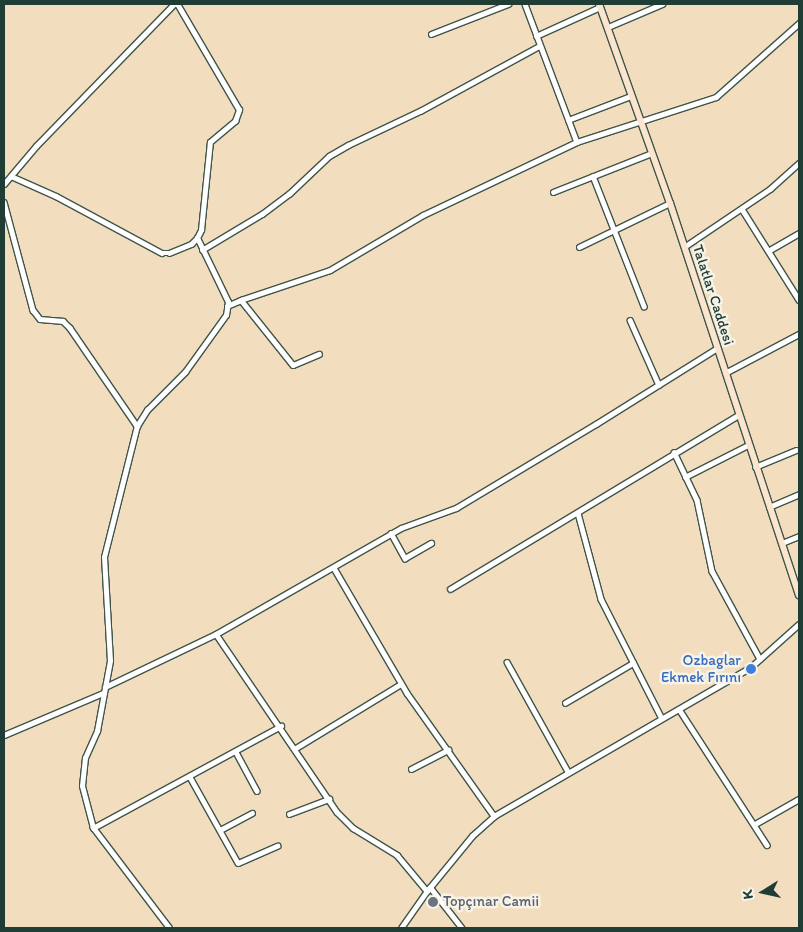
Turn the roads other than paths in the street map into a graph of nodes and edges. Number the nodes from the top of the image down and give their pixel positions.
1 (175, 4) edge
2 (508, 4) edge
3 (525, 4) edge
4 (662, 4) edge
5 (600, 5) edge
6 (799, 23) edge
7 (608, 27) junction
8 (430, 34) dead end
9 (536, 36) junction
10 (539, 46) junction
11 (631, 96) junction
12 (568, 120) junction
13 (640, 121) junction
14 (577, 142) junction
15 (652, 153) junction
16 (799, 162) edge
17 (11, 176) junction
18 (593, 176) junction
19 (4, 184) edge
20 (553, 192) dead end
21 (4, 202) edge
22 (670, 203) junction
23 (742, 209) junction
24 (616, 229) junction
25 (799, 233) edge
26 (197, 238) junction
27 (579, 247) dead end
28 (684, 247) junction
29 (202, 250) junction
30 (768, 251) junction
31 (242, 300) junction
32 (799, 300) edge
33 (227, 306) junction
34 (644, 306) dead end
35 (630, 320) dead end
36 (799, 334) edge
37 (717, 348) junction
38 (319, 354) dead end
39 (725, 373) junction
40 (659, 385) junction
41 (738, 415) junction
42 (137, 426) junction
43 (748, 445) junction
44 (796, 450) dead end
45 (674, 452) junction
46 (755, 467) junction
47 (685, 476) junction
48 (799, 494) edge
49 (769, 507) junction
50 (578, 513) junction
51 (391, 534) junction
52 (799, 536) edge
53 (431, 543) dead end
54 (782, 543) junction
55 (334, 568) junction
56 (450, 589) dead end
57 (799, 595) edge
58 (799, 624) edge
59 (216, 634) junction
60 (760, 659) junction
61 (507, 662) dead end
62 (633, 663) junction
63 (401, 684) junction
64 (105, 686) junction
65 (103, 693) junction
66 (566, 703) dead end
67 (679, 709) junction
68 (661, 717) junction
69 (281, 726) junction
70 (4, 736) edge
71 (296, 748) junction
72 (448, 750) junction
73 (236, 752) junction
74 (412, 768) dead end
75 (567, 770) junction
76 (190, 777) junction
77 (257, 791) dead end
78 (329, 798) junction
79 (799, 799) edge
80 (252, 813) dead end
81 (289, 814) dead end
82 (494, 816) junction
83 (755, 824) junction
84 (93, 828) junction
85 (220, 830) junction
86 (768, 845) dead end
87 (277, 846) dead end
88 (429, 889) junction
89 (169, 928) edge
90 (401, 928) edge
91 (462, 928) edge

1 - 17 street
1 - 26 street
2 - 8 street
3 - 9 street
4 - 7 street
5 - 7 street, Talatlar Caddesi
5 - 9 street
6 - 13 street
7 - 11 street, Talatlar Caddesi
9 - 10 street
10 - 12 street
10 - 29 street
11 - 12 street
11 - 13 street, Talatlar Caddesi
12 - 14 street
13 - 14 street
13 - 15 street, Talatlar Caddesi
14 - 31 street
15 - 18 street
15 - 22 street, Talatlar Caddesi
16 - 23 street
17 - 19 street
17 - 26 street
18 - 20 street
18 - 24 street
21 - 42 street
22 - 24 street
22 - 28 street, Talatlar Caddesi
23 - 28 street
23 - 30 street
24 - 27 street
24 - 34 street
25 - 30 street
26 - 29 street
28 - 37 street, Talatlar Caddesi
29 - 33 street
30 - 32 street
31 - 33 street
31 - 38 street
33 - 42 street
35 - 40 street
36 - 39 street
37 - 39 street, Talatlar Caddesi
37 - 40 street
39 - 41 street, Talatlar Caddesi
40 - 51 street
41 - 43 street, Talatlar Caddesi
41 - 45 street
42 - 64 street
43 - 46 street, Talatlar Caddesi
43 - 47 street
44 - 46 street
45 - 47 street
45 - 50 street
46 - 49 street, Talatlar Caddesi
47 - 60 street
48 - 49 street
49 - 54 street, Talatlar Caddesi
50 - 56 street
50 - 62 street
51 - 53 street
51 - 55 street
52 - 54 street
54 - 57 street, Talatlar Caddesi
55 - 59 street
55 - 63 street
58 - 60 street
59 - 64 street
59 - 69 street
60 - 67 street
61 - 75 street
62 - 66 street
62 - 68 street
63 - 71 street
63 - 72 street
64 - 65 street
65 - 70 street
65 - 84 street
67 - 68 street
67 - 83 street
68 - 75 street
69 - 71 street
69 - 73 street
71 - 78 street
72 - 74 street
72 - 82 street
73 - 76 street
73 - 77 street
75 - 82 street
76 - 84 street
76 - 85 street
78 - 81 street
78 - 88 street
79 - 83 street
80 - 85 street
82 - 88 street
83 - 86 street
84 - 89 street
85 - 87 street
88 - 90 street
88 - 91 street

